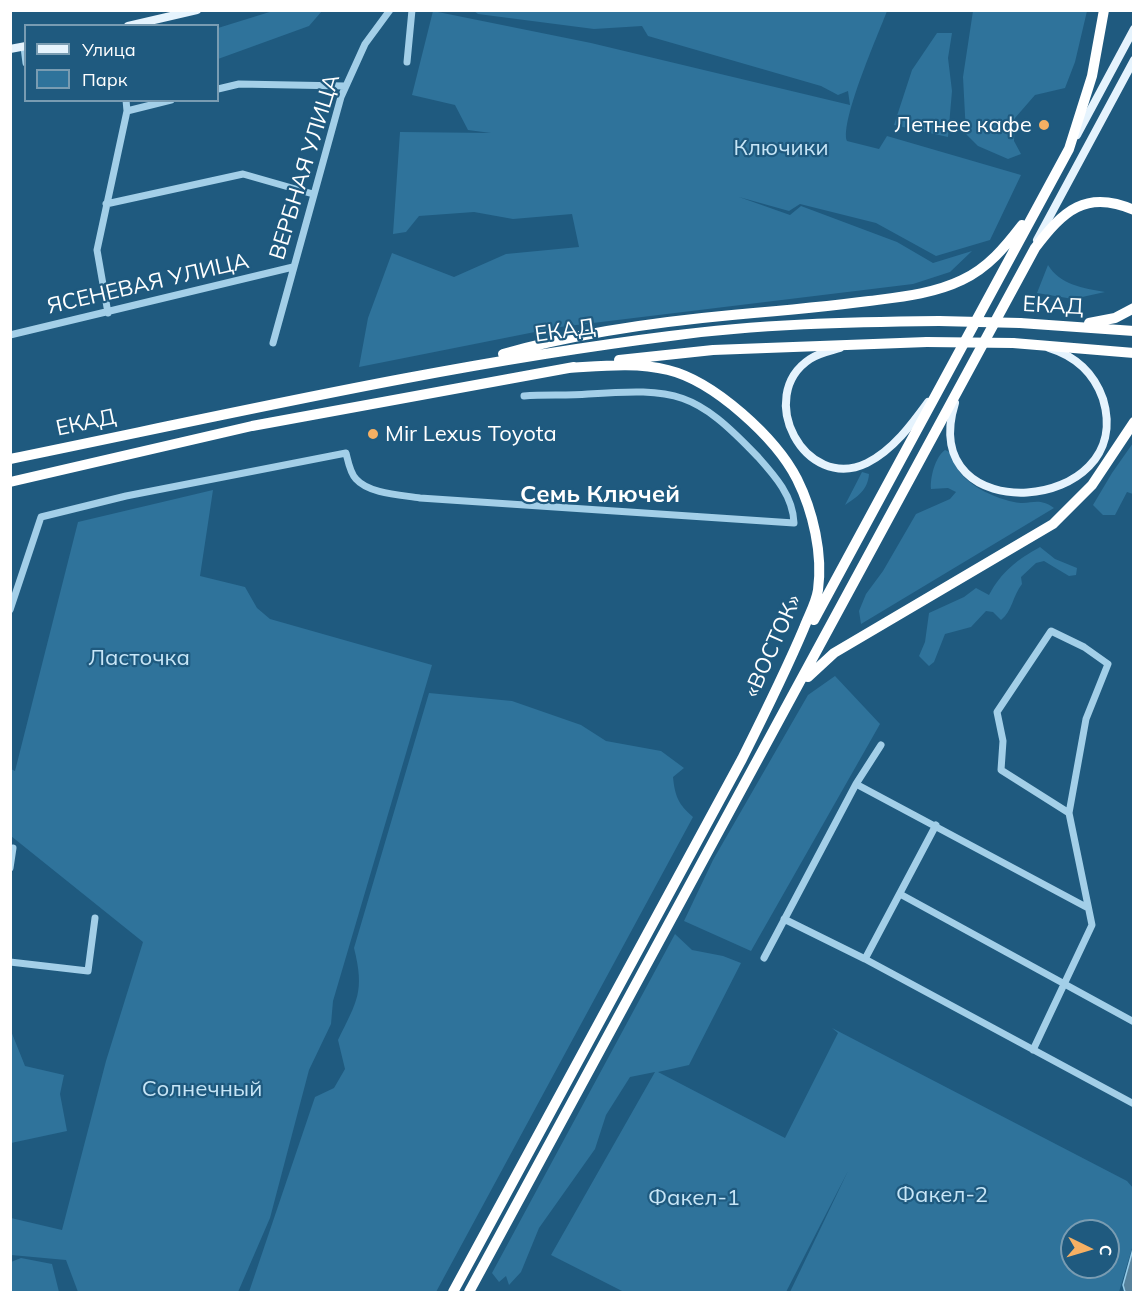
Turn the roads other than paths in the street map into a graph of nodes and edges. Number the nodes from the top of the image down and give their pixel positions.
1 (197, 10) edge
2 (390, 10) edge
3 (412, 10) edge
4 (1104, 10) edge
5 (137, 24) edge
6 (1134, 30) edge
7 (1134, 60) edge
8 (407, 62) dead end
9 (345, 86) junction
10 (219, 89) edge
11 (126, 102) edge
12 (163, 102) edge
13 (127, 111) junction
14 (1069, 149) junction
15 (313, 195) junction
16 (106, 204) junction
17 (1040, 204) junction
18 (1134, 210) edge
19 (293, 267) junction
20 (1013, 285) junction
21 (1134, 308) edge
22 (108, 312) junction
23 (1064, 325) junction
24 (1134, 331) edge
25 (10, 334) edge
26 (273, 343) dead end
27 (1028, 344) junction
28 (855, 345) junction
29 (1134, 353) edge
30 (465, 365) junction
31 (951, 366) junction
32 (971, 366) junction
33 (569, 368) junction
34 (524, 396) dead end
35 (1134, 422) edge
36 (10, 459) edge
37 (10, 482) edge
38 (12, 600) edge
39 (10, 610) edge
40 (787, 670) junction
41 (789, 702) junction
42 (881, 745) dead end
43 (856, 784) junction
44 (1069, 813) junction
45 (936, 825) junction
46 (13, 848) dead end
47 (10, 867) edge
48 (900, 894) junction
49 (1088, 908) junction
50 (95, 918) dead end
51 (784, 919) junction
52 (764, 958) dead end
53 (865, 959) junction
54 (10, 962) edge
55 (1064, 982) junction
56 (1134, 1022) edge
57 (1033, 1050) junction
58 (1134, 1104) edge
59 (453, 1293) edge
60 (469, 1293) edge

1 - 5 main road
2 - 9 street, ВЕРБНАЯ УЛИЦА
3 - 8 street
4 - 14 highway
6 - 14 main road
7 - 20 main road
9 - 10 street
9 - 15 street, ВЕРБНАЯ УЛИЦА
11 - 13 street
12 - 13 street
13 - 16 street
14 - 17 highway
15 - 16 street
15 - 19 street, ВЕРБНАЯ УЛИЦА
16 - 22 street
17 - 30 highway
17 - 31 highway
18 - 20 highway, «ВОСТОК»
19 - 22 street, ЯСЕНЕВАЯ УЛИЦА
19 - 26 street, ВЕРБНАЯ УЛИЦА
20 - 32 highway, «ВОСТОК»
21 - 23 highway
22 - 25 street, ЯСЕНЕВАЯ УЛИЦА
23 - 24 highway, ЕКАД
23 - 30 highway, ЕКАД, bridge
27 - 28 highway, ЕКАД, bridge
27 - 29 highway, ЕКАД
27 - 32 main road
28 - 31 main road
28 - 33 highway, ЕКАД
30 - 36 highway, ЕКАД
31 - 40 highway
32 - 41 highway, «ВОСТОК»
33 - 37 highway, ЕКАД
33 - 40 highway, «ВОСТОК»
34 - 38 street
35 - 41 highway
38 - 39 street
40 - 59 highway, «ВОСТОК»
41 - 60 highway, «ВОСТОК»
42 - 43 street
43 - 45 street
43 - 51 street
44 - 44 street
44 - 49 street
45 - 48 street
45 - 49 street
46 - 47 street
48 - 53 street
48 - 55 street
49 - 55 street
50 - 54 street
51 - 52 street
51 - 53 street
53 - 57 street
55 - 56 street
55 - 57 street
57 - 58 street

